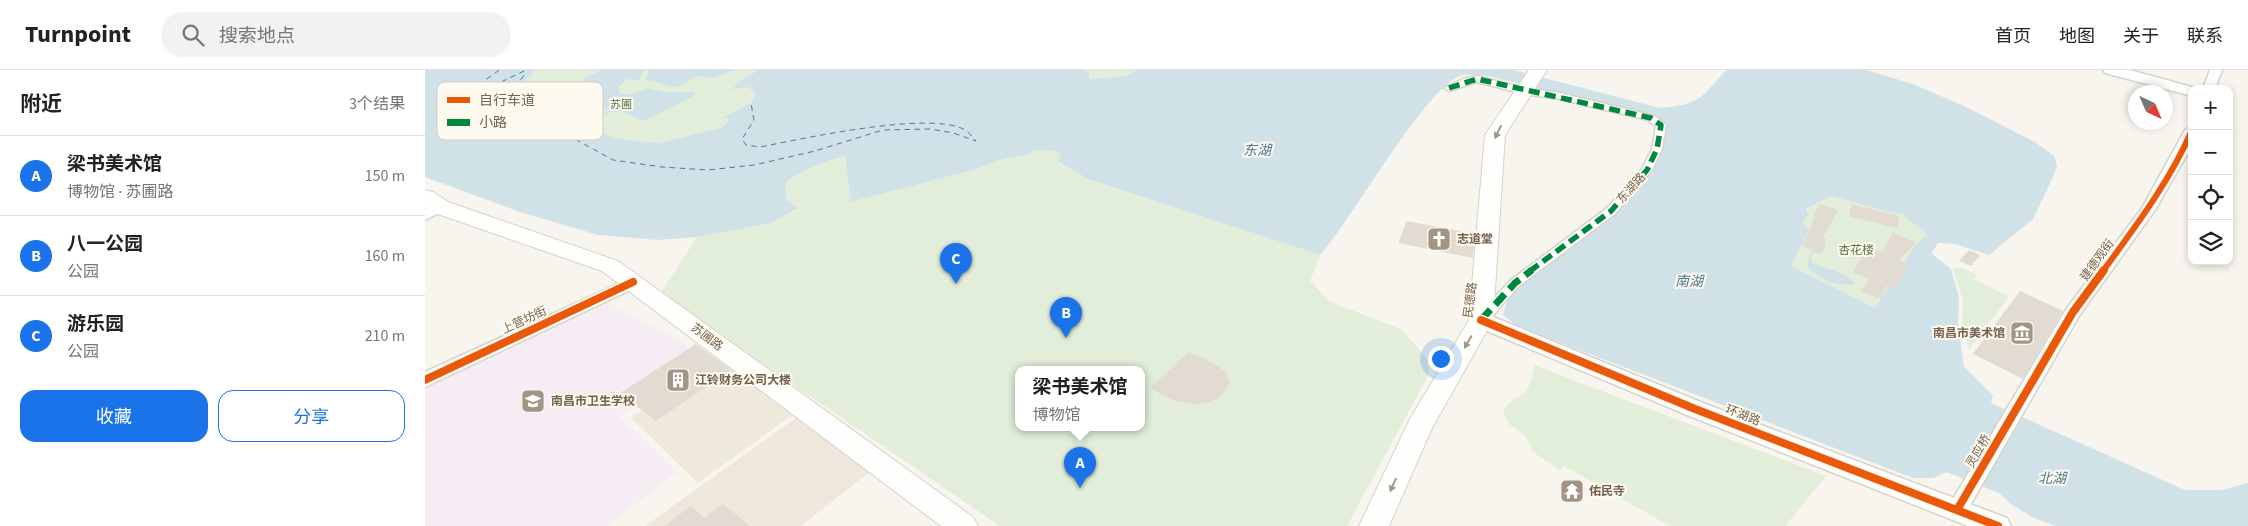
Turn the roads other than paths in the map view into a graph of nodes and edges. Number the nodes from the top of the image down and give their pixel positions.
1 (2111, 70) edge
2 (2216, 70) edge
3 (1532, 76) edge
4 (2210, 85) edge
5 (1449, 88) dead end
6 (2188, 90) edge
7 (2188, 139) edge
8 (430, 206) edge
9 (633, 282) junction
10 (1481, 320) junction
11 (425, 380) edge
12 (2019, 403) joint
13 (1957, 510) junction
14 (963, 526) edge
15 (1374, 526) edge
16 (1998, 526) edge

1 - 6 street
2 - 4 street
3 - 5 street, 东湖路
3 -> 10 main road, 民德路
3 - 10 street, 东湖路
7 - 12 street, 建德观街
8 - 9 main road, 苏圃路
9 - 11 street, 上营坊街
9 - 14 main road, 苏圃路
10 - 13 street, 环湖路
10 -> 15 main road, 民德路
12 - 13 street, 灵应桥
13 - 16 street, 环湖路

